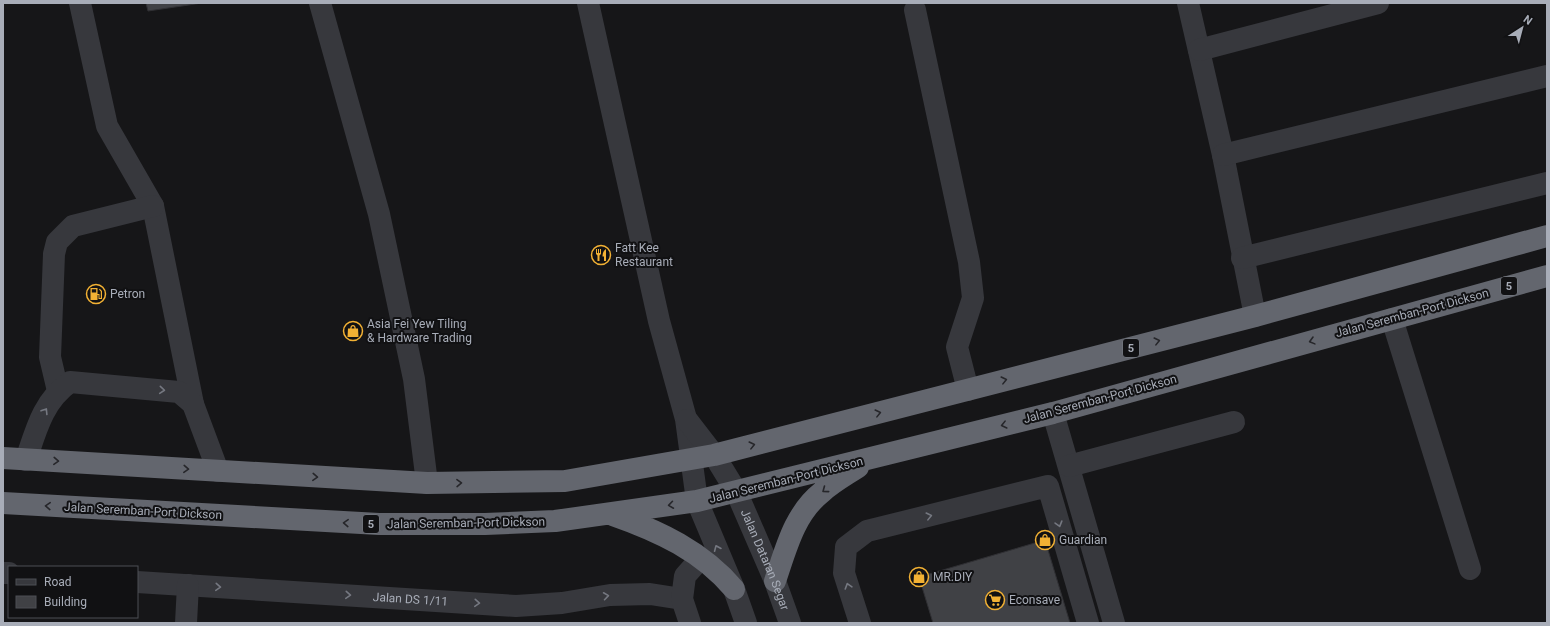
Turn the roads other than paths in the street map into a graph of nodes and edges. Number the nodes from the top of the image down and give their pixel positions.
1 (80, 3) edge
2 (320, 3) edge
3 (588, 3) edge
4 (1188, 3) edge
5 (1378, 3) edge
6 (915, 10) dead end
7 (1199, 50) junction
8 (1547, 76) edge
9 (1223, 155) junction
10 (1547, 183) edge
11 (153, 206) junction
12 (1547, 236) edge
13 (1242, 258) junction
14 (1547, 276) edge
15 (1255, 316) junction
16 (1392, 318) junction
17 (968, 390) junction
18 (58, 391) junction
19 (193, 404) junction
20 (1053, 413) junction
21 (686, 419) junction
22 (1234, 422) dead end
23 (714, 455) junction
24 (3, 458) edge
25 (692, 459) junction
26 (869, 459) junction
27 (26, 460) junction
28 (1069, 466) junction
29 (218, 471) junction
30 (427, 483) junction
31 (736, 491) junction
32 (697, 501) junction
33 (3, 503) edge
34 (611, 514) junction
35 (701, 558) junction
36 (1470, 569) dead end
37 (138, 582) edge
38 (775, 582) junction
39 (188, 585) junction
40 (734, 589) junction
41 (682, 599) junction
42 (515, 614) edge
43 (186, 623) edge
44 (690, 623) edge
45 (746, 623) edge
46 (790, 623) edge
47 (860, 623) edge
48 (1088, 623) edge
49 (1114, 623) edge

1 - 11 street
2 - 30 street
3 - 21 street
4 - 7 street
5 - 7 street
6 - 17 street
7 - 9 street
8 - 9 street
9 - 13 street
10 - 13 street
11 - 18 street
11 - 19 street
12 - 15 highway, 5
13 - 15 street
14 - 16 highway, Jalan Seremban-Port Dickson / 5
17 -> 15 highway, 5
16 -> 20 highway, Jalan Seremban-Port Dickson / 5
16 - 36 street
23 -> 17 highway, 5
18 -> 19 street
27 -> 18 street
19 - 29 street
20 -> 26 highway, Jalan Seremban-Port Dickson / 5
20 - 28 street
21 - 23 street, Jalan Dataran Segar
21 - 25 street
22 - 28 street
23 - 25 highway, 5
23 - 31 street, Jalan Dataran Segar
24 - 27 highway, 5
30 -> 25 highway, 5
25 - 32 street
26 - 31 highway, Jalan Seremban-Port Dickson / 5
26 -> 38 highway
27 -> 29 highway, 5
28 - 49 street
29 -> 30 highway, 5
31 - 32 highway, Jalan Seremban-Port Dickson / 5
31 - 38 street, Jalan Dataran Segar
32 -> 34 highway, Jalan Seremban-Port Dickson / 5
40 -> 32 street
34 -> 33 highway, Jalan Seremban-Port Dickson / 5
34 - 35 highway
35 - 40 highway
35 - 41 street
37 - 39 street, Jalan DS 1/11
38 - 46 street, Jalan Dataran Segar
39 -> 42 street, Jalan DS 1/11
39 - 43 street
40 - 45 street
42 -> 41 street, Jalan DS 1/11
41 - 44 street
47 -> 48 street

